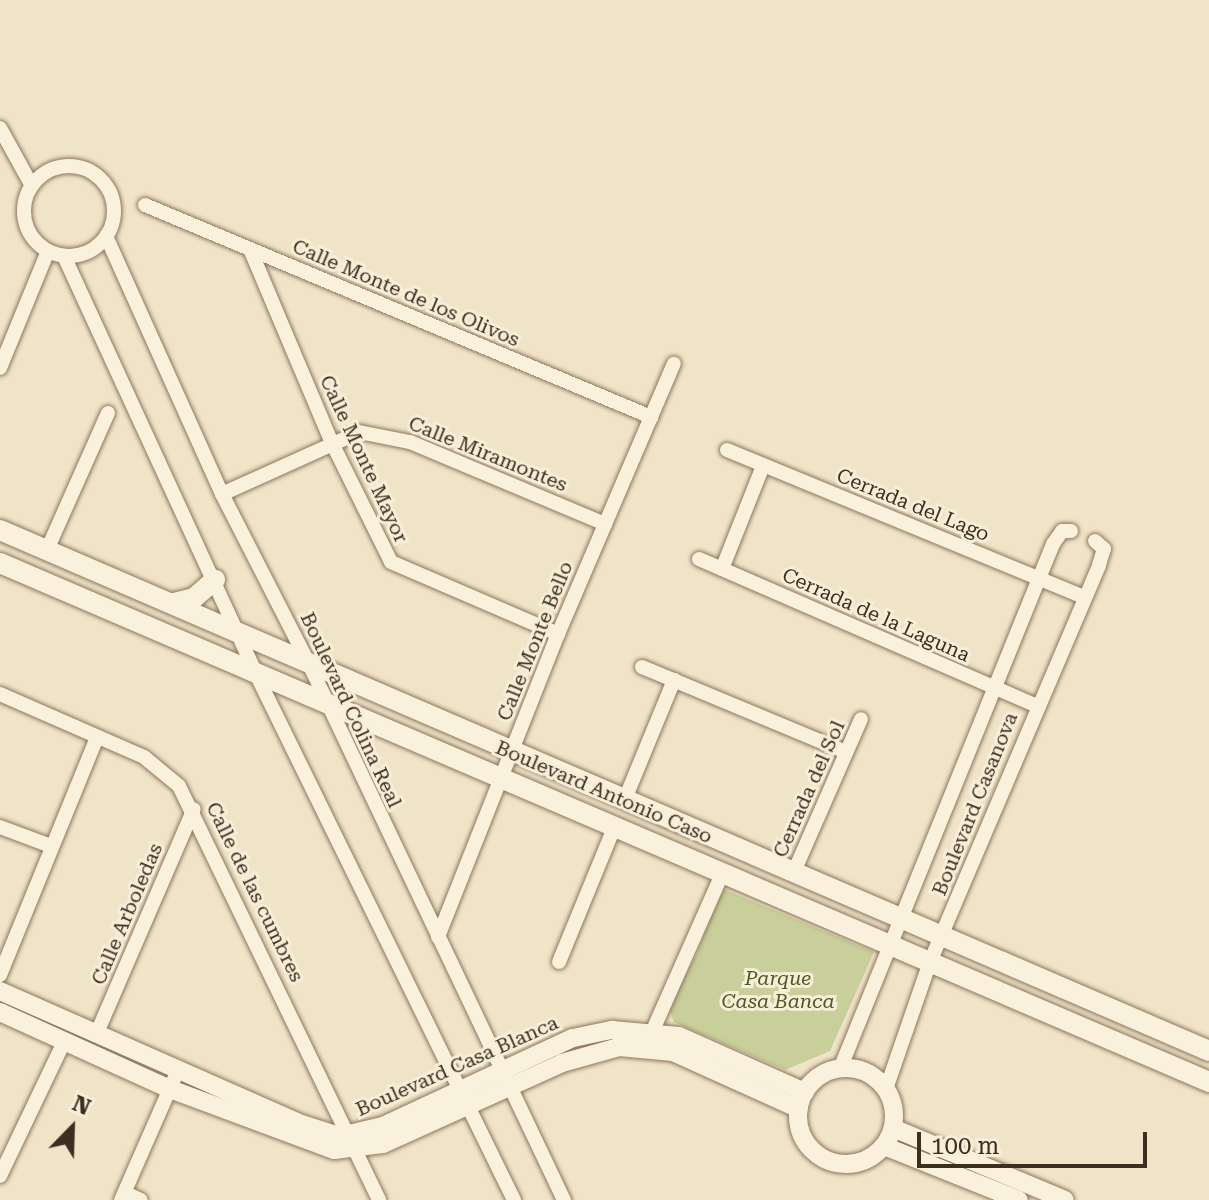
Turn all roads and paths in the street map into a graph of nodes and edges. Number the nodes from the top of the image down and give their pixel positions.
1 (0, 128) edge
2 (32, 186) junction
3 (145, 205) dead end
4 (106, 236) junction
5 (250, 249) junction
6 (48, 251) junction
7 (64, 256) junction
8 (674, 364) dead end
9 (0, 368) edge
10 (108, 413) dead end
11 (651, 417) junction
12 (331, 441) junction
13 (727, 450) dead end
14 (763, 466) junction
15 (222, 494) junction
16 (605, 524) junction
17 (0, 530) edge
18 (1071, 531) dead end
19 (1095, 541) dead end
20 (47, 550) junction
21 (699, 559) dead end
22 (0, 563) edge
23 (722, 569) junction
24 (1039, 578) junction
25 (215, 580) junction
26 (1084, 597) junction
27 (174, 603) junction
28 (238, 631) junction
29 (558, 634) junction
30 (309, 664) junction
31 (642, 667) dead end
32 (255, 672) junction
33 (674, 680) junction
34 (994, 688) junction
35 (0, 694) edge
36 (322, 698) junction
37 (1037, 706) junction
38 (861, 719) dead end
39 (97, 737) junction
40 (511, 752) junction
41 (846, 752) junction
42 (499, 778) junction
43 (625, 799) junction
44 (194, 809) junction
45 (0, 827) edge
46 (614, 828) junction
47 (51, 846) junction
48 (723, 872) junction
49 (793, 874) junction
50 (899, 919) junction
51 (438, 937) junction
52 (941, 938) junction
53 (887, 943) junction
54 (559, 962) dead end
55 (930, 962) junction
56 (0, 975) edge
57 (1044, 983) junction
58 (0, 991) edge
59 (1035, 1008) junction
60 (0, 1012) edge
61 (1146, 1027) junction
62 (653, 1030) junction
63 (96, 1035) junction
64 (65, 1040) junction
65 (1136, 1051) junction
66 (1209, 1051) edge
67 (500, 1069) junction
68 (840, 1069) junction
69 (178, 1070) junction
70 (1209, 1082) edge
71 (458, 1088) junction
72 (511, 1088) junction
73 (170, 1089) junction
74 (886, 1089) junction
75 (802, 1100) junction
76 (469, 1104) junction
77 (893, 1128) junction
78 (7, 1142) edge
79 (353, 1143) junction
80 (884, 1146) junction
81 (0, 1176) edge
82 (123, 1196) edge
83 (141, 1200) edge
84 (379, 1200) edge
85 (514, 1200) edge
86 (564, 1200) edge
87 (1019, 1200) edge
88 (1065, 1200) edge

1 - 2 street
2 - 4 street
2 - 6 street
3 - 5 street, Calle Monte de los Olivos
4 - 7 street
4 - 15 street, Boulevard Colina Real
5 - 11 street, Calle Monte de los Olivos
5 - 12 street, Calle Monte Mayor
6 - 7 street
6 - 9 street
7 - 25 street
8 - 11 street, Calle Monte Bello
10 - 20 street
11 - 16 street, Calle Monte Bello
12 - 15 street, Calle Miramontes
12 - 16 street, Calle Miramontes
12 - 29 street, Calle Monte Mayor
13 - 14 street, Cerrada del Lago
14 - 23 street
14 - 24 street, Cerrada del Lago
15 - 30 street, Boulevard Colina Real
16 - 29 street, Calle Monte Bello
17 - 20 main road, Boulevard Antonio Caso
18 - 24 street, Boulevard Casanova
19 - 26 street, Boulevard Casanova
20 - 27 main road, Boulevard Antonio Caso
21 - 23 street, Cerrada de la Laguna
22 - 32 main road, Boulevard Antonio Caso
23 - 34 street, Cerrada de la Laguna
24 - 26 street, Cerrada del Lago
24 - 34 street, Boulevard Casanova
25 - 27 main road
25 - 28 street
26 - 37 street, Boulevard Casanova
27 - 28 main road, Boulevard Antonio Caso
28 - 30 main road, Boulevard Antonio Caso
28 - 32 street
29 - 40 street, Calle Monte Bello
30 - 36 street, Boulevard Colina Real
30 - 40 main road, Boulevard Antonio Caso
31 - 33 street
32 - 36 main road, Boulevard Antonio Caso
32 - 71 street
33 - 41 street
33 - 43 street
34 - 37 street, Cerrada de la Laguna
34 - 50 street, Boulevard Casanova
35 - 39 street, Calle de las cumbres
36 - 42 main road, Boulevard Antonio Caso
36 - 51 street, Boulevard Colina Real
37 - 52 street, Boulevard Casanova
38 - 41 street, Cerrada del Sol
39 - 44 street, Calle de las cumbres
39 - 47 street
40 - 42 street, Calle Monte Bello
40 - 43 main road, Boulevard Antonio Caso
41 - 49 street, Cerrada del Sol
42 - 46 main road, Boulevard Antonio Caso
42 - 51 street, Calle Monte Bello
43 - 49 main road, Boulevard Antonio Caso
44 - 63 street, Calle Arboledas
44 - 79 street, Calle de las cumbres
45 - 47 street
46 - 48 main road, Boulevard Antonio Caso
46 - 54 street
47 - 56 street
48 - 53 main road, Boulevard Antonio Caso
48 - 62 street
49 - 50 main road, Boulevard Antonio Caso
50 - 52 main road, Boulevard Antonio Caso
50 - 53 street, Boulevard Casanova
51 - 67 street, Boulevard Colina Real
52 - 55 street, Boulevard Casanova
52 - 57 main road, Boulevard Antonio Caso
53 - 55 main road, Boulevard Antonio Caso
53 - 68 street, Boulevard Casanova
55 - 59 main road, Boulevard Antonio Caso
55 - 74 street, Boulevard Casanova
57 - 59 main road
57 - 61 main road, Boulevard Antonio Caso
58 - 63 street, Boulevard Casa Blanca
59 - 65 main road, Boulevard Antonio Caso
60 - 64 street, Boulevard Casa Blanca
61 - 65 main road
61 - 66 main road, Boulevard Antonio Caso
62 - 67 street, Boulevard Casa Blanca
62 - 75 street, Boulevard Casa Blanca
63 - 69 street, Boulevard Casa Blanca
64 - 73 street, Boulevard Casa Blanca
64 - 78 street
65 - 70 main road, Boulevard Antonio Caso
67 - 71 street, Boulevard Casa Blanca
67 - 72 street, Boulevard Colina Real
68 - 74 street
68 - 75 street
69 - 73 street
69 - 79 street, Boulevard Casa Blanca
71 - 76 street
71 - 79 street, Boulevard Casa Blanca
72 - 75 street, Boulevard Casa Blanca
72 - 76 street, Boulevard Casa Blanca
72 - 86 street, Boulevard Colina Real
73 - 79 street, Boulevard Casa Blanca
73 - 82 street
74 - 77 street
75 - 80 street
76 - 79 street, Boulevard Casa Blanca
76 - 85 street
77 - 80 street
77 - 88 street
78 - 81 street
79 - 84 street, Calle de las cumbres
80 - 87 street
82 - 83 street

